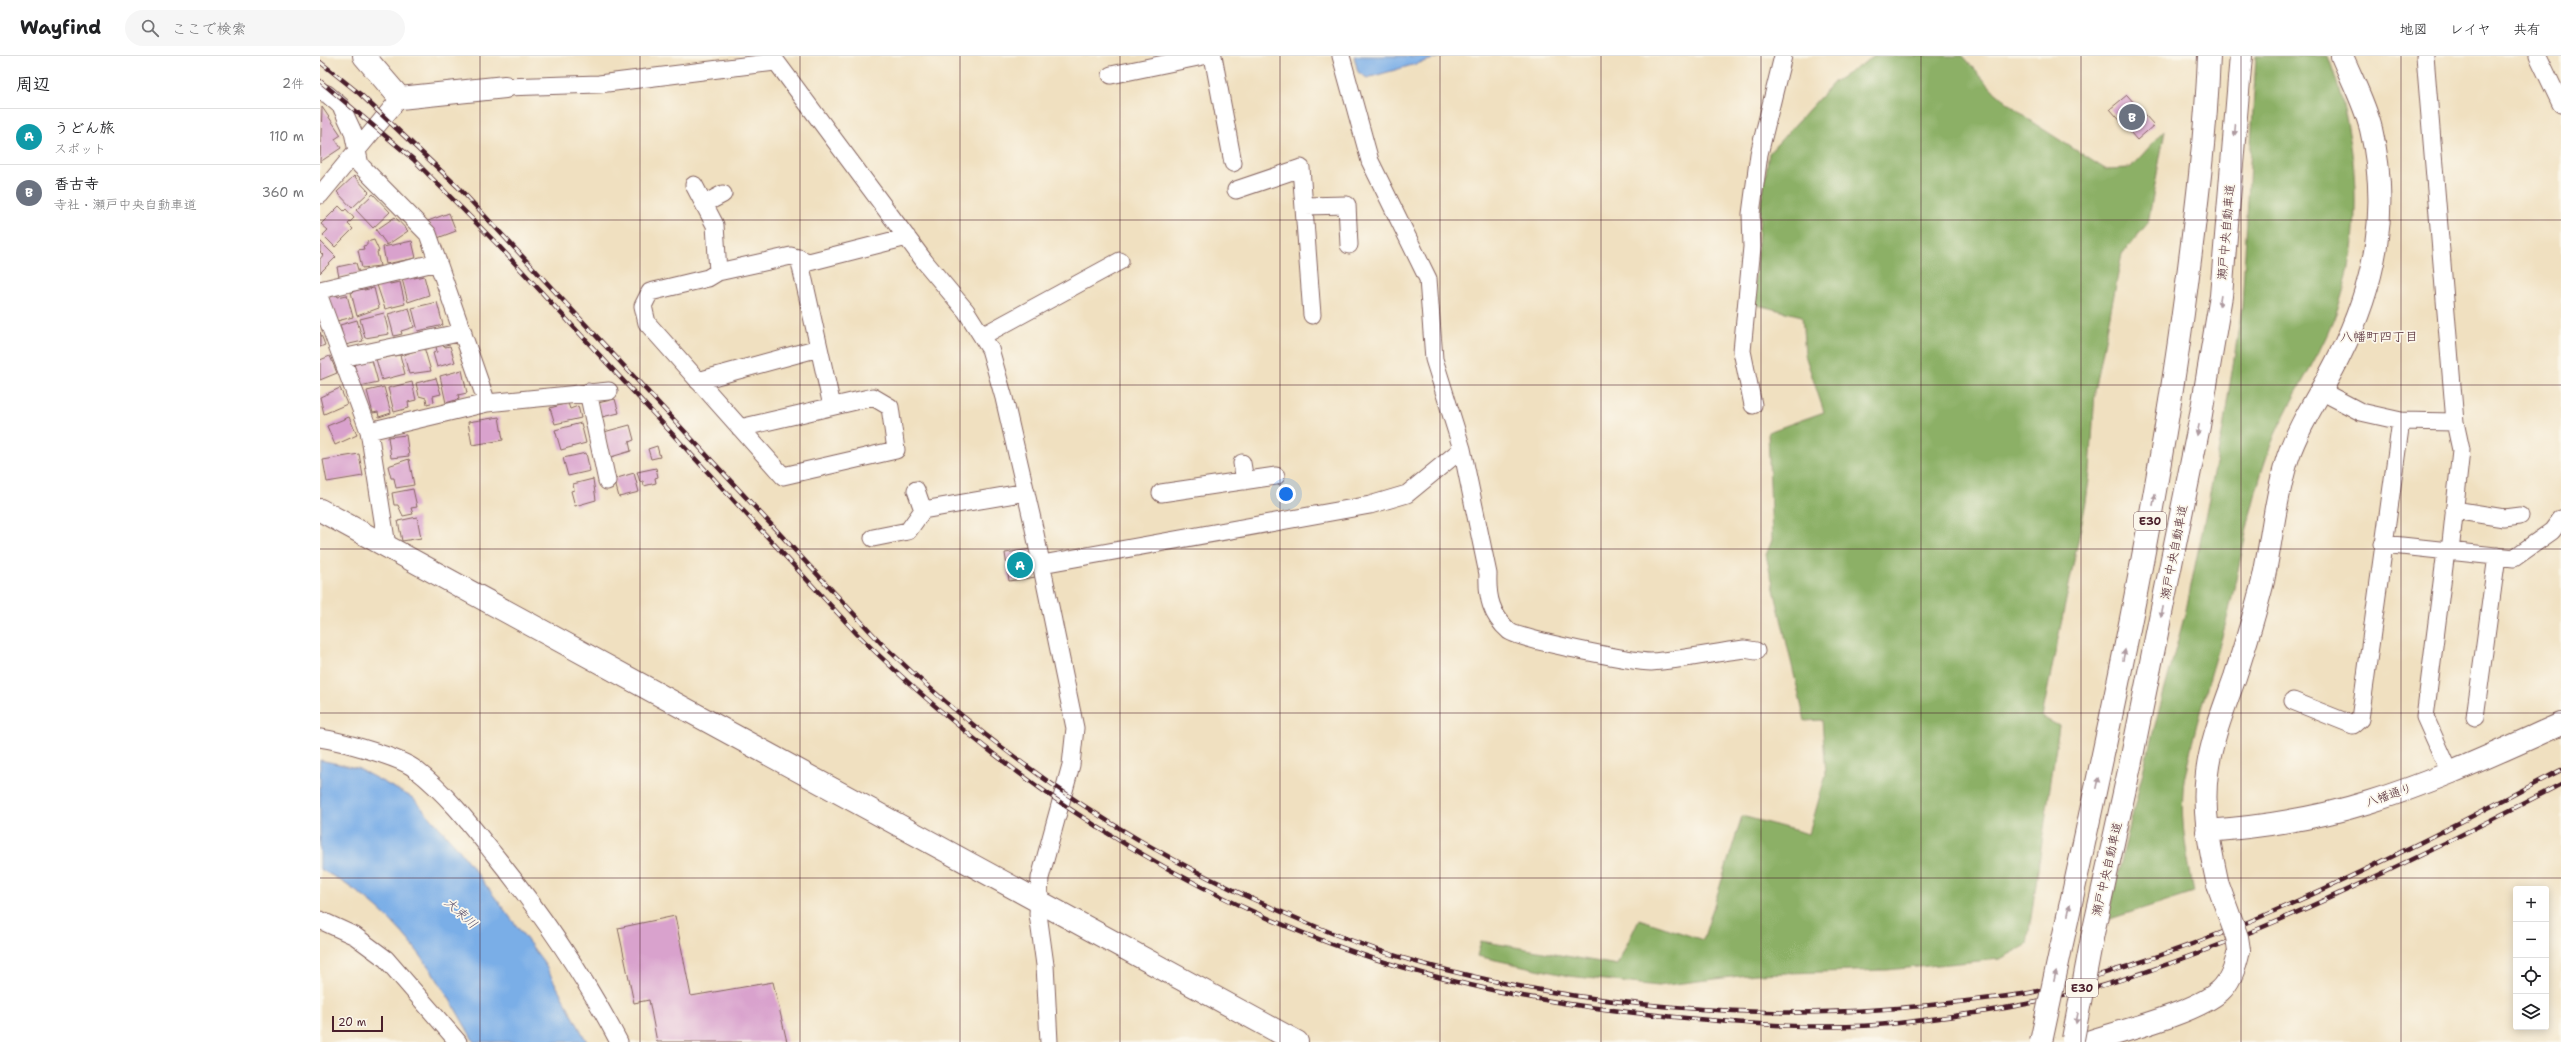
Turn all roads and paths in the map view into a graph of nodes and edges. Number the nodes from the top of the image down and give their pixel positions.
1 (364, 56) edge
2 (1203, 56) edge
3 (1213, 56) edge
4 (1341, 56) edge
5 (1783, 56) edge
6 (2209, 56) edge
7 (2241, 56) edge
8 (2342, 56) edge
9 (2425, 56) edge
10 (2538, 56) edge
11 (773, 59) edge
12 (1110, 75) dead end
13 (505, 87) joint
14 (320, 92) edge
15 (400, 98) junction
16 (2561, 104) edge
17 (356, 153) junction
18 (1233, 163) dead end
19 (694, 185) dead end
20 (1236, 190) dead end
21 (722, 194) dead end
22 (320, 195) edge
23 (704, 204) junction
24 (1305, 206) junction
25 (907, 237) junction
26 (1349, 245) dead end
27 (799, 258) junction
28 (1120, 261) dead end
29 (438, 262) junction
30 (718, 272) junction
31 (320, 290) edge
32 (320, 299) edge
33 (1312, 315) dead end
34 (463, 332) junction
35 (982, 336) junction
36 (819, 348) junction
37 (342, 358) junction
38 (698, 381) junction
39 (609, 391) dead end
40 (2321, 391) junction
41 (588, 392) junction
42 (487, 403) junction
43 (1753, 405) dead end
44 (832, 406) junction
45 (2402, 421) junction
46 (2455, 422) junction
47 (740, 428) junction
48 (369, 431) junction
49 (1462, 449) junction
50 (1242, 463) dead end
51 (1276, 476) dead end
52 (607, 481) dead end
53 (1245, 481) junction
54 (916, 490) dead end
55 (1026, 492) junction
56 (1161, 493) dead end
57 (320, 510) edge
58 (923, 510) junction
59 (2454, 510) junction
60 (2520, 516) dead end
61 (2561, 519) edge
62 (873, 538) dead end
63 (2383, 544) junction
64 (387, 546) junction
65 (2448, 552) junction
66 (2497, 556) junction
67 (1042, 564) junction
68 (1756, 651) dead end
69 (2293, 701) dead end
70 (2475, 718) dead end
71 (2561, 724) edge
72 (320, 738) edge
73 (2450, 773) junction
74 (2208, 830) junction
75 (1039, 900) junction
76 (320, 920) edge
77 (2120, 1036) edge
78 (2078, 1041) edge
79 (458, 1042) edge
80 (619, 1042) edge
81 (1049, 1042) edge
82 (1297, 1042) edge
83 (2041, 1042) edge

1 - 15 main road
2 - 12 street
3 - 18 street
4 - 49 street
5 - 43 street
83 -> 6 main road, E30, bridge
7 -> 78 main road, 瀬戸中央自動車道 / E30, bridge
8 - 40 main road
9 - 46 street
10 - 16 street
11 - 13 street
11 - 25 street
13 - 15 main road
14 - 17 street
15 - 17 street
17 - 22 street
17 - 29 street
19 - 23 street
20 - 24 street
21 - 23 street
23 - 30 street
24 - 26 street
24 - 33 street
25 - 27 street
25 - 35 street
27 - 30 street
27 - 36 street
28 - 35 street
29 - 31 street
29 - 34 street
30 - 38 street
32 - 37 street
34 - 37 street
34 - 42 street
35 - 55 street
36 - 38 street
36 - 44 street
37 - 48 street
38 - 47 street
39 - 41 street
40 - 45 street
40 - 74 main road
41 - 42 street
41 - 52 street
42 - 48 street
44 - 47 street
44 - 47 street
45 - 46 street
45 - 63 street
46 - 59 street
48 - 64 street
49 - 67 street
49 - 68 street
50 - 53 street
51 - 53 street
53 - 56 street
54 - 58 street
55 - 58 street
55 - 67 street
57 - 64 main road
58 - 62 street
59 - 60 street
59 - 65 street
61 - 66 street
63 - 65 street
63 - 69 street
64 - 75 main road
65 - 66 street
65 - 73 street
66 - 70 street
67 - 75 street
71 - 73 main road, 八幡通り
72 - 80 street
73 - 74 main road, 八幡通り
74 - 77 main road, bridge
75 - 81 street
75 - 82 main road
76 - 79 street
77 - 78 main road

